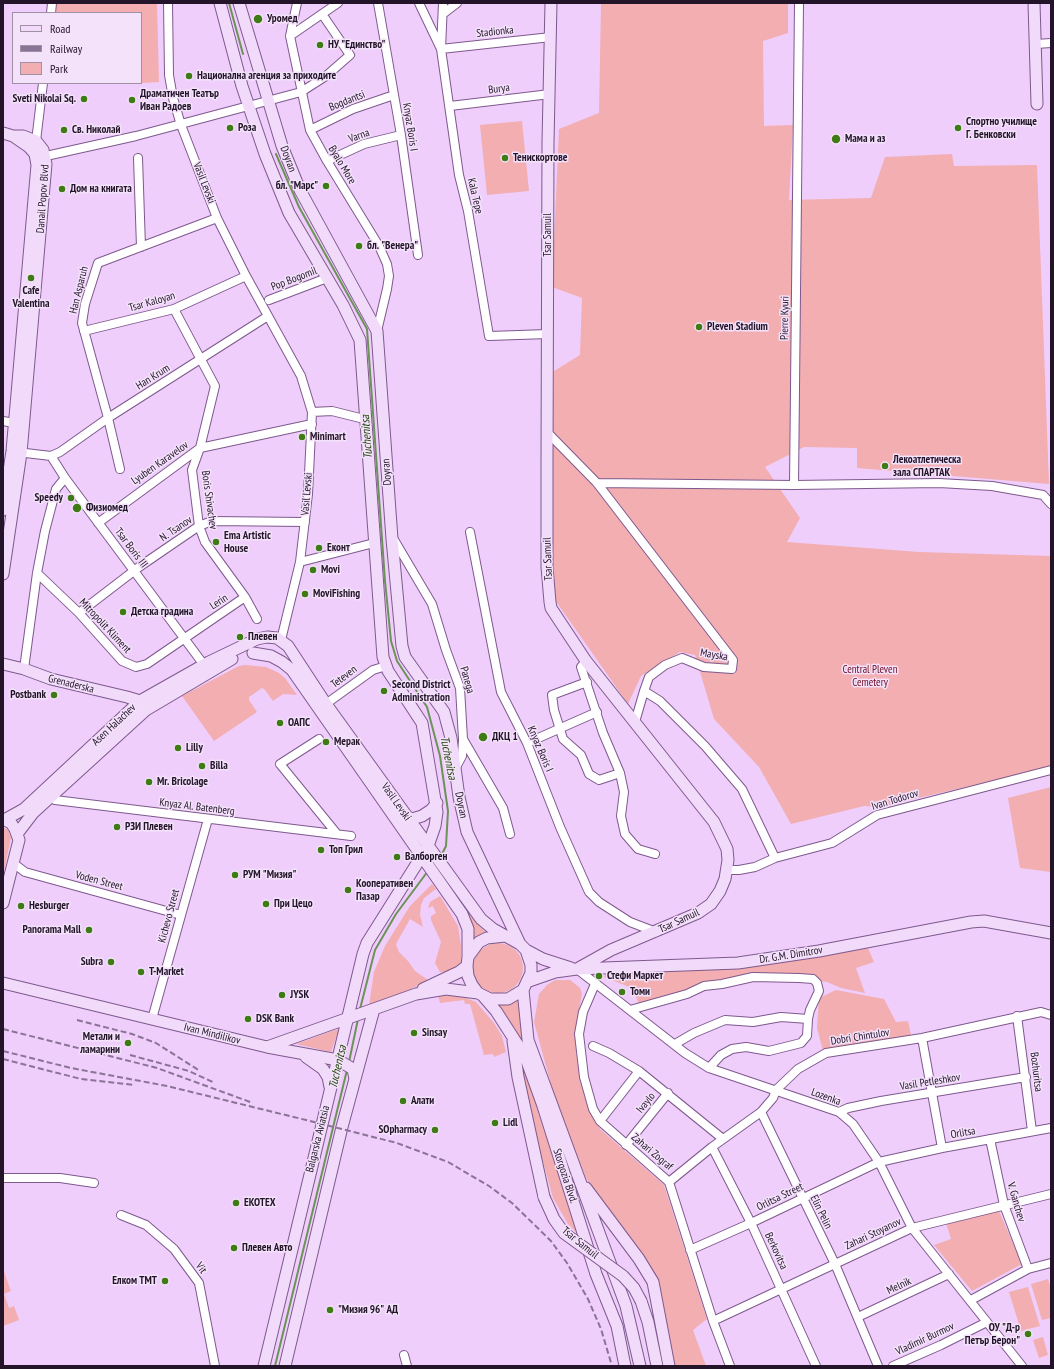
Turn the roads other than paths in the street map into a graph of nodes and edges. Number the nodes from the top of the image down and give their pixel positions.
1 (168, 3) edge
2 (220, 3) edge
3 (239, 3) edge
4 (298, 3) edge
5 (338, 3) edge
6 (378, 3) edge
7 (419, 3) edge
8 (443, 3) edge
9 (457, 3) edge
10 (551, 3) edge
11 (799, 3) edge
12 (1034, 3) edge
13 (444, 13) junction
14 (322, 14) junction
15 (290, 36) junction
16 (551, 37) junction
17 (1036, 44) junction
18 (1051, 44) edge
19 (441, 48) junction
20 (43, 84) edge
21 (302, 92) junction
22 (550, 94) junction
23 (394, 95) junction
24 (270, 101) junction
25 (1037, 104) dead end
26 (249, 106) junction
27 (450, 106) junction
28 (181, 125) junction
29 (310, 130) junction
30 (400, 134) junction
31 (8, 135) edge
32 (36, 141) junction
33 (24, 143) junction
34 (46, 156) junction
35 (138, 158) dead end
36 (326, 161) junction
37 (217, 218) junction
38 (141, 247) junction
39 (418, 255) dead end
40 (246, 276) junction
41 (327, 278) junction
42 (269, 300) dead end
43 (174, 309) junction
44 (268, 316) junction
45 (84, 331) junction
46 (378, 331) junction
47 (548, 334) junction
48 (200, 360) junction
49 (312, 412) junction
50 (108, 418) junction
51 (364, 420) junction
52 (3, 421) edge
53 (14, 423) junction
54 (312, 424) junction
55 (547, 432) junction
56 (200, 448) junction
57 (16, 452) junction
58 (51, 456) junction
59 (120, 469) dead end
60 (65, 478) junction
61 (597, 483) junction
62 (794, 485) junction
63 (1051, 504) edge
64 (3, 510) edge
65 (305, 522) junction
66 (98, 523) junction
67 (199, 526) junction
68 (470, 532) dead end
69 (392, 536) junction
70 (374, 543) junction
71 (300, 562) junction
72 (135, 570) junction
73 (37, 573) junction
74 (3, 574) edge
75 (246, 598) junction
76 (79, 613) junction
77 (258, 619) dead end
78 (184, 638) junction
79 (281, 640) junction
80 (253, 653) junction
81 (586, 660) junction
82 (3, 664) edge
83 (204, 665) junction
84 (386, 666) junction
85 (24, 669) junction
86 (587, 682) junction
87 (644, 691) junction
88 (143, 706) junction
89 (322, 707) junction
90 (597, 712) junction
91 (635, 722) junction
92 (560, 729) junction
93 (319, 739) dead end
94 (463, 739) junction
95 (527, 743) junction
96 (455, 769) junction
97 (1051, 770) edge
98 (620, 773) junction
99 (47, 794) junction
100 (437, 803) junction
101 (406, 816) junction
102 (4, 819) edge
103 (208, 819) junction
104 (17, 834) junction
105 (337, 834) junction
106 (510, 834) dead end
107 (351, 836) dead end
108 (655, 854) dead end
109 (429, 856) junction
110 (775, 858) junction
111 (13, 863) junction
112 (728, 870) junction
113 (443, 876) junction
114 (3, 903) edge
115 (181, 914) junction
116 (656, 932) junction
117 (1051, 933) edge
118 (505, 936) junction
119 (523, 947) junction
120 (468, 961) junction
121 (577, 969) junction
122 (3, 983) edge
123 (595, 984) junction
124 (526, 985) junction
125 (416, 994) junction
126 (480, 994) junction
127 (371, 1010) junction
128 (630, 1010) junction
129 (1051, 1015) edge
130 (1017, 1016) junction
131 (349, 1018) junction
132 (152, 1019) junction
133 (808, 1019) junction
134 (513, 1036) junction
135 (922, 1038) junction
136 (675, 1044) junction
137 (594, 1046) dead end
138 (267, 1047) junction
139 (302, 1054) junction
140 (340, 1061) junction
141 (709, 1068) junction
142 (639, 1071) junction
143 (1026, 1077) junction
144 (354, 1079) junction
145 (776, 1090) junction
146 (668, 1093) junction
147 (932, 1093) junction
148 (329, 1095) junction
149 (761, 1112) junction
150 (839, 1112) junction
151 (600, 1121) junction
152 (1051, 1128) edge
153 (1032, 1131) junction
154 (723, 1139) junction
155 (990, 1139) junction
156 (626, 1145) junction
157 (712, 1147) junction
158 (942, 1148) junction
159 (879, 1162) junction
160 (3, 1178) edge
161 (578, 1178) junction
162 (669, 1182) junction
163 (94, 1183) dead end
164 (1051, 1194) edge
165 (802, 1198) junction
166 (1004, 1205) junction
167 (121, 1215) dead end
168 (751, 1223) junction
169 (912, 1228) junction
170 (690, 1250) junction
171 (1051, 1263) edge
172 (835, 1264) junction
173 (1028, 1269) junction
174 (949, 1274) junction
175 (782, 1289) junction
176 (971, 1300) junction
177 (858, 1317) junction
178 (713, 1321) junction
179 (987, 1322) junction
180 (404, 1355) dead end
181 (215, 1366) edge
182 (264, 1366) edge
183 (285, 1366) edge
184 (407, 1366) edge
185 (625, 1366) edge
186 (640, 1366) edge
187 (657, 1366) edge
188 (669, 1366) edge
189 (730, 1366) edge
190 (816, 1366) edge
191 (878, 1366) edge
192 (893, 1366) edge
193 (1022, 1366) edge

1 - 28 street, Vasil Levski
2 - 26 street, Doyran
3 - 24 street, Doyran
4 - 15 street, Byalo More
5 - 14 street
6 - 23 street, Knyaz Boris I
7 - 19 street
8 - 13 street, Kala Tepe
9 - 13 street
10 - 16 street, Tsar Samuil
11 - 62 street, Pierre Kyuri
12 - 17 street
13 - 19 street, Kala Tepe
14 - 15 street
14 - 21 street
15 - 21 street, Byalo More
16 - 19 street, Stadionka
16 - 22 street, Tsar Samuil
17 - 18 street
17 - 25 street
19 - 27 street, Kala Tepe
20 - 32 street
21 - 24 street
21 - 29 street, Byalo More
22 - 27 street, Burya
22 - 47 street, Tsar Samuil
23 - 29 street, Bogdantsi
23 - 30 street, Knyaz Boris I
24 - 26 street
24 - 46 street, Doyran
26 - 28 street
26 - 41 street, Doyran
27 - 47 street, Kala Tepe
28 - 34 street
28 - 37 street, Vasil Levski
29 - 36 street, Byalo More
30 - 36 street, Varna
30 - 39 street, Knyaz Boris I
31 - 32 street, Danail Popov Blvd
31 - 33 street, Danail Popov Blvd
32 - 33 street
32 - 34 street, Danail Popov Blvd
33 - 53 street, Danail Popov Blvd
34 - 57 street, Danail Popov Blvd
35 - 38 street
36 - 46 street, Byalo More
37 - 38 street, Han Asparuh
37 - 40 street, Vasil Levski
38 - 45 street, Han Asparuh
40 - 43 street, Tsar Kaloyan
40 - 44 street, Vasil Levski
41 - 42 street, Pop Bogomil
41 - 51 street, Doyran
43 - 45 street, Tsar Kaloyan
43 - 48 street, Boris Shivachev
44 - 48 street, Han Krum
44 - 49 street, Vasil Levski
45 - 50 street, Han Asparuh
46 - 69 street, Doyran
47 - 55 street, Tsar Samuil
48 - 50 street, Han Krum
48 - 56 street, Boris Shivachev
49 - 51 street
49 - 54 street, Vasil Levski
50 - 58 street, Han Krum
50 - 59 street, Han Asparuh
51 - 70 street, Doyran
52 - 53 street
53 - 57 street, Danail Popov Blvd
54 - 56 street, Lyuben Karavelov
54 - 65 street, Vasil Levski
55 - 61 street, Mayska
55 - 81 street, Tsar Samuil
56 - 66 street, Lyuben Karavelov
56 - 67 street, Boris Shivachev
57 - 58 street
57 - 64 street, Danail Popov Blvd
57 - 74 street, Danail Popov Blvd
58 - 60 street, Tsar Boris III
60 - 66 street, Tsar Boris III
60 - 73 street
61 - 62 street
61 - 87 street, Mayska
62 - 63 street
65 - 67 street, N. Tsanov
65 - 71 street, Vasil Levski
66 - 72 street, Tsar Boris III
67 - 72 street, N. Tsanov
67 - 75 street, Boris Shivachev
68 - 95 street, Knyaz Boris I
69 - 94 street, Panega
69 - 96 street, Doyran
70 - 71 street
70 - 84 street, Doyran
71 - 79 street, Vasil Levski
72 - 76 street, N. Tsanov
72 - 78 street, Tsar Boris III
73 - 76 street, Mitropolit Kliment
73 - 85 street
75 - 77 street, Boris Shivachev
75 - 78 street, Lerin
76 - 78 street, Mitropolit Kliment
78 - 83 street, Tsar Boris III
79 - 80 street, Asen Halachev
79 - 83 street, Asen Halachev
79 - 89 street, Vasil Levski
80 - 88 street, Asen Halachev
80 - 89 street, Vasil Levski
81 - 86 street
81 - 91 street, Tsar Samuil
82 - 85 street, Grenaderska
83 - 88 street, Asen Halachev
84 - 89 street, Teteven
84 - 100 street, Doyran
85 - 88 street, Grenaderska
86 - 90 street
86 - 92 street
87 - 91 street
87 - 110 street
88 - 99 street, Asen Halachev
89 - 101 street, Vasil Levski
89 - 109 street, Vasil Levski
90 - 92 street
90 - 98 street
91 - 112 street, Tsar Samuil
92 - 95 street
92 - 98 street
93 - 105 street
94 - 96 street
94 - 106 street, Panega
95 - 116 street, Knyaz Boris I
96 - 119 street, Doyran
97 - 110 street, Ivan Todorov
98 - 108 street
99 - 102 street, Asen Halachev
99 - 103 street, Knyaz Al. Batenberg
99 - 104 street, Asen Halachev
100 - 101 street
100 - 109 street, Doyran
101 - 109 street, Vasil Levski
102 - 104 street
103 - 105 street, Knyaz Al. Batenberg
103 - 115 street, Kichevo Street
104 - 111 street
105 - 107 street, Knyaz Al. Batenberg
109 - 113 street, Vasil Levski
109 - 131 street, Balgarska Aviatsia
110 - 112 street, Ivan Todorov
111 - 114 street
111 - 115 street, Voden Street
112 - 116 street, Tsar Samuil
113 - 118 street, Vasil Levski
113 - 120 street, Vasil Levski
115 - 132 street, Kichevo Street
116 - 121 street, Tsar Samuil
117 - 121 street, Dr. G.M. Dimitrov
118 - 119 street
118 - 120 street
119 - 121 street
119 - 124 street
120 - 125 street
120 - 126 street
121 - 123 street, Lozenka
121 - 124 street, Dr. G.M. Dimitrov
122 - 132 street, Ivan Mindilikov
123 - 128 street, Lozenka
123 - 151 street, Zahari Zograf
124 - 126 street
124 - 161 street, Storgozia Blvd.
125 - 126 street
125 - 127 street
126 - 134 street, Storgozia Blvd.
127 - 131 street
127 - 144 street, Balgarska Aviatsia
128 - 133 street
128 - 136 street, Lozenka
129 - 130 street, Dobri Chintulov
130 - 135 street, Dobri Chintulov
130 - 143 street, Bozhuritsa
131 - 138 street
131 - 140 street, Balgarska Aviatsia
132 - 138 street, Ivan Mindilikov
133 - 136 street
133 - 141 street
134 - 185 street, Storgozia Blvd.
134 - 187 street, Tsar Samuil, bridge
135 - 145 street, Dobri Chintulov
135 - 147 street
136 - 141 street, Lozenka
137 - 142 street
138 - 139 street, Ivan Mindilikov
139 - 140 street, Ivan Mindilikov
139 - 148 street
140 - 144 street
140 - 148 street, Balgarska Aviatsia
141 - 145 street, Lozenka
142 - 146 street
142 - 151 street
143 - 147 street, Vasil Petleshkov
143 - 153 street, Bozhuritsa
144 - 183 street, Balgarska Aviatsia
145 - 149 street, Dobri Chintulov
145 - 150 street, Lozenka
146 - 154 street
146 - 156 street, Ivaylo
147 - 150 street, Vasil Petleshkov
147 - 158 street
148 - 182 street, Balgarska Aviatsia
149 - 154 street, Dobri Chintulov
149 - 165 street, Elin Pelin
150 - 159 street, Lozenka
151 - 156 street, Zahari Zograf
152 - 153 street, Orlitsa
153 - 155 street, Orlitsa
154 - 157 street, Dobri Chintulov
155 - 158 street, Orlitsa
155 - 166 street, V. Ganchev
156 - 162 street, Zahari Zograf
157 - 162 street, Dobri Chintulov
157 - 168 street, Berkovitsa
158 - 159 street, Orlitsa
159 - 165 street, Orlitsa Street
159 - 169 street, Lozenka
160 - 163 street
161 - 186 street, Storgozia Blvd.
161 - 188 street
162 - 170 street, Zahari Zograf
164 - 166 street, Zahari Stoyanov
165 - 168 street, Orlitsa Street
165 - 172 street, Elin Pelin
166 - 169 street, Zahari Stoyanov
166 - 173 street, V. Ganchev
167 - 181 street, Vit
168 - 170 street, Orlitsa Street
168 - 175 street, Berkovitsa
169 - 172 street, Zahari Stoyanov
169 - 174 street, Lozenka
170 - 178 street, Zahari Zograf
171 - 173 street
172 - 175 street, Zahari Stoyanov
172 - 177 street, Elin Pelin
173 - 176 street
174 - 176 street, Lozenka
174 - 177 street, Melnik
175 - 178 street, Zahari Stoyanov
175 - 190 street, Berkovitsa
176 - 179 street, Lozenka
177 - 191 street, Elin Pelin
178 - 189 street, Zahari Zograf
179 - 192 street, Vladimir Burmov
179 - 193 street, Lozenka
180 - 184 street

